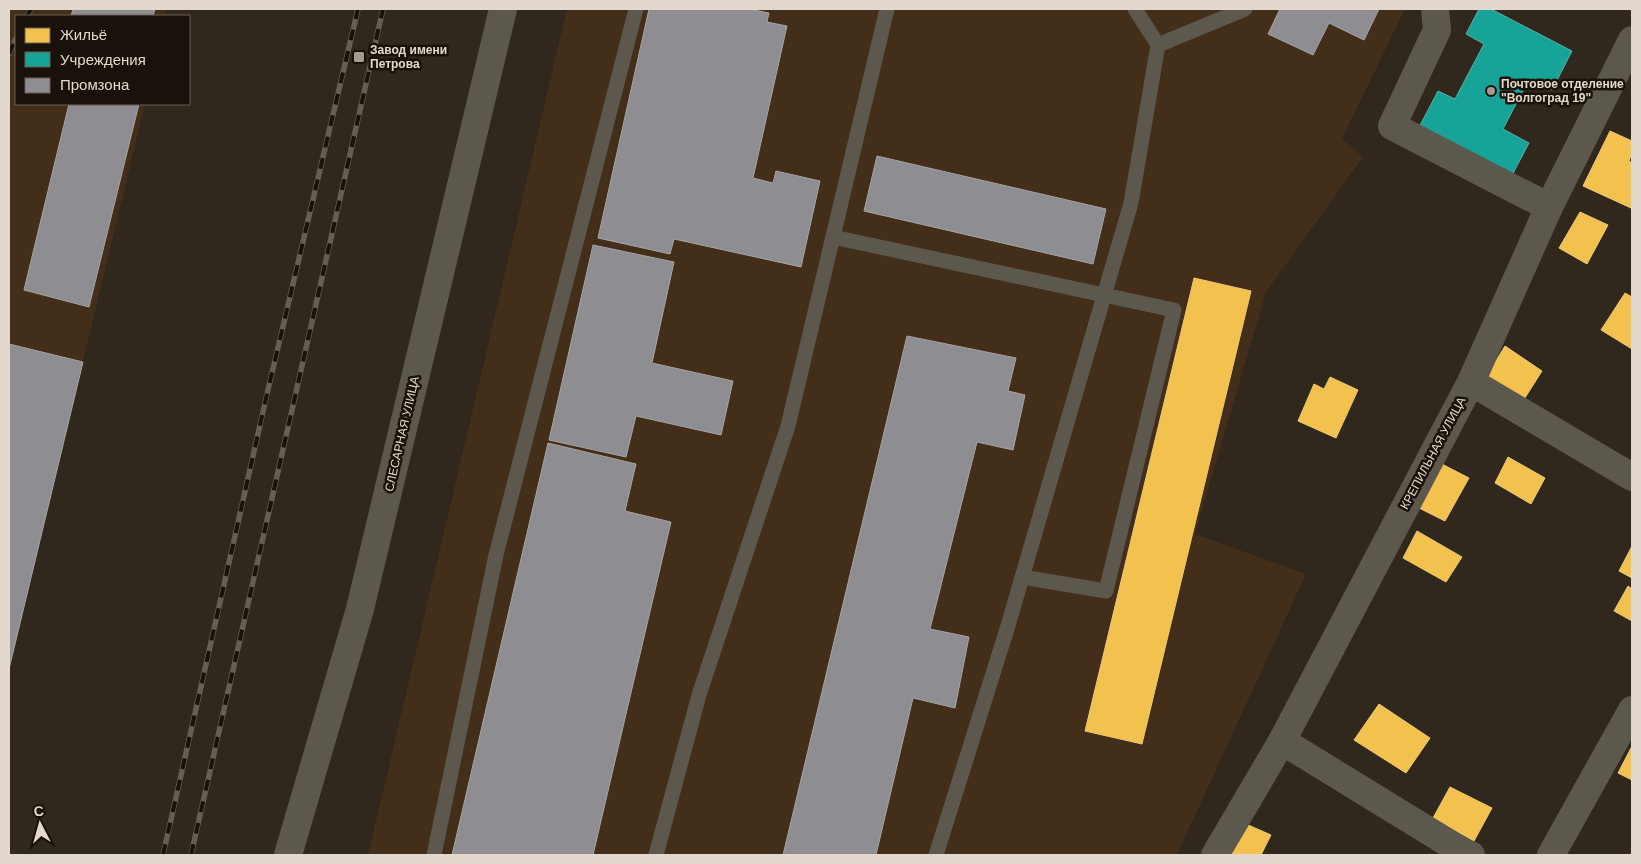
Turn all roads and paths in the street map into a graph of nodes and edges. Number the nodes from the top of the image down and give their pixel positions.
1 (503, 9) edge
2 (636, 9) edge
3 (887, 9) edge
4 (1135, 9) edge
5 (1245, 9) edge
6 (1435, 9) edge
7 (1632, 40) edge
8 (1158, 45) junction
9 (1549, 208) junction
10 (833, 237) junction
11 (1104, 296) junction
12 (1471, 382) junction
13 (1632, 477) edge
14 (1022, 577) junction
15 (1632, 710) edge
16 (1282, 741) junction
17 (288, 855) edge
18 (434, 855) edge
19 (656, 855) edge
20 (936, 855) edge
21 (1215, 855) edge
22 (1471, 855) edge
23 (1551, 855) edge

1 - 17 street, СЛЕСАРНАЯ УЛИЦА
2 - 18 lane
3 - 10 lane
4 - 8 lane
5 - 8 lane
6 - 9 street
7 - 9 street, КРЕПИЛЬНАЯ УЛИЦА
8 - 11 lane
9 - 12 street, КРЕПИЛЬНАЯ УЛИЦА
10 - 11 lane
10 - 19 lane
11 - 14 lane
11 - 14 lane
12 - 13 street
12 - 16 street, КРЕПИЛЬНАЯ УЛИЦА
14 - 20 lane
15 - 23 street
16 - 21 street, КРЕПИЛЬНАЯ УЛИЦА
16 - 22 street

